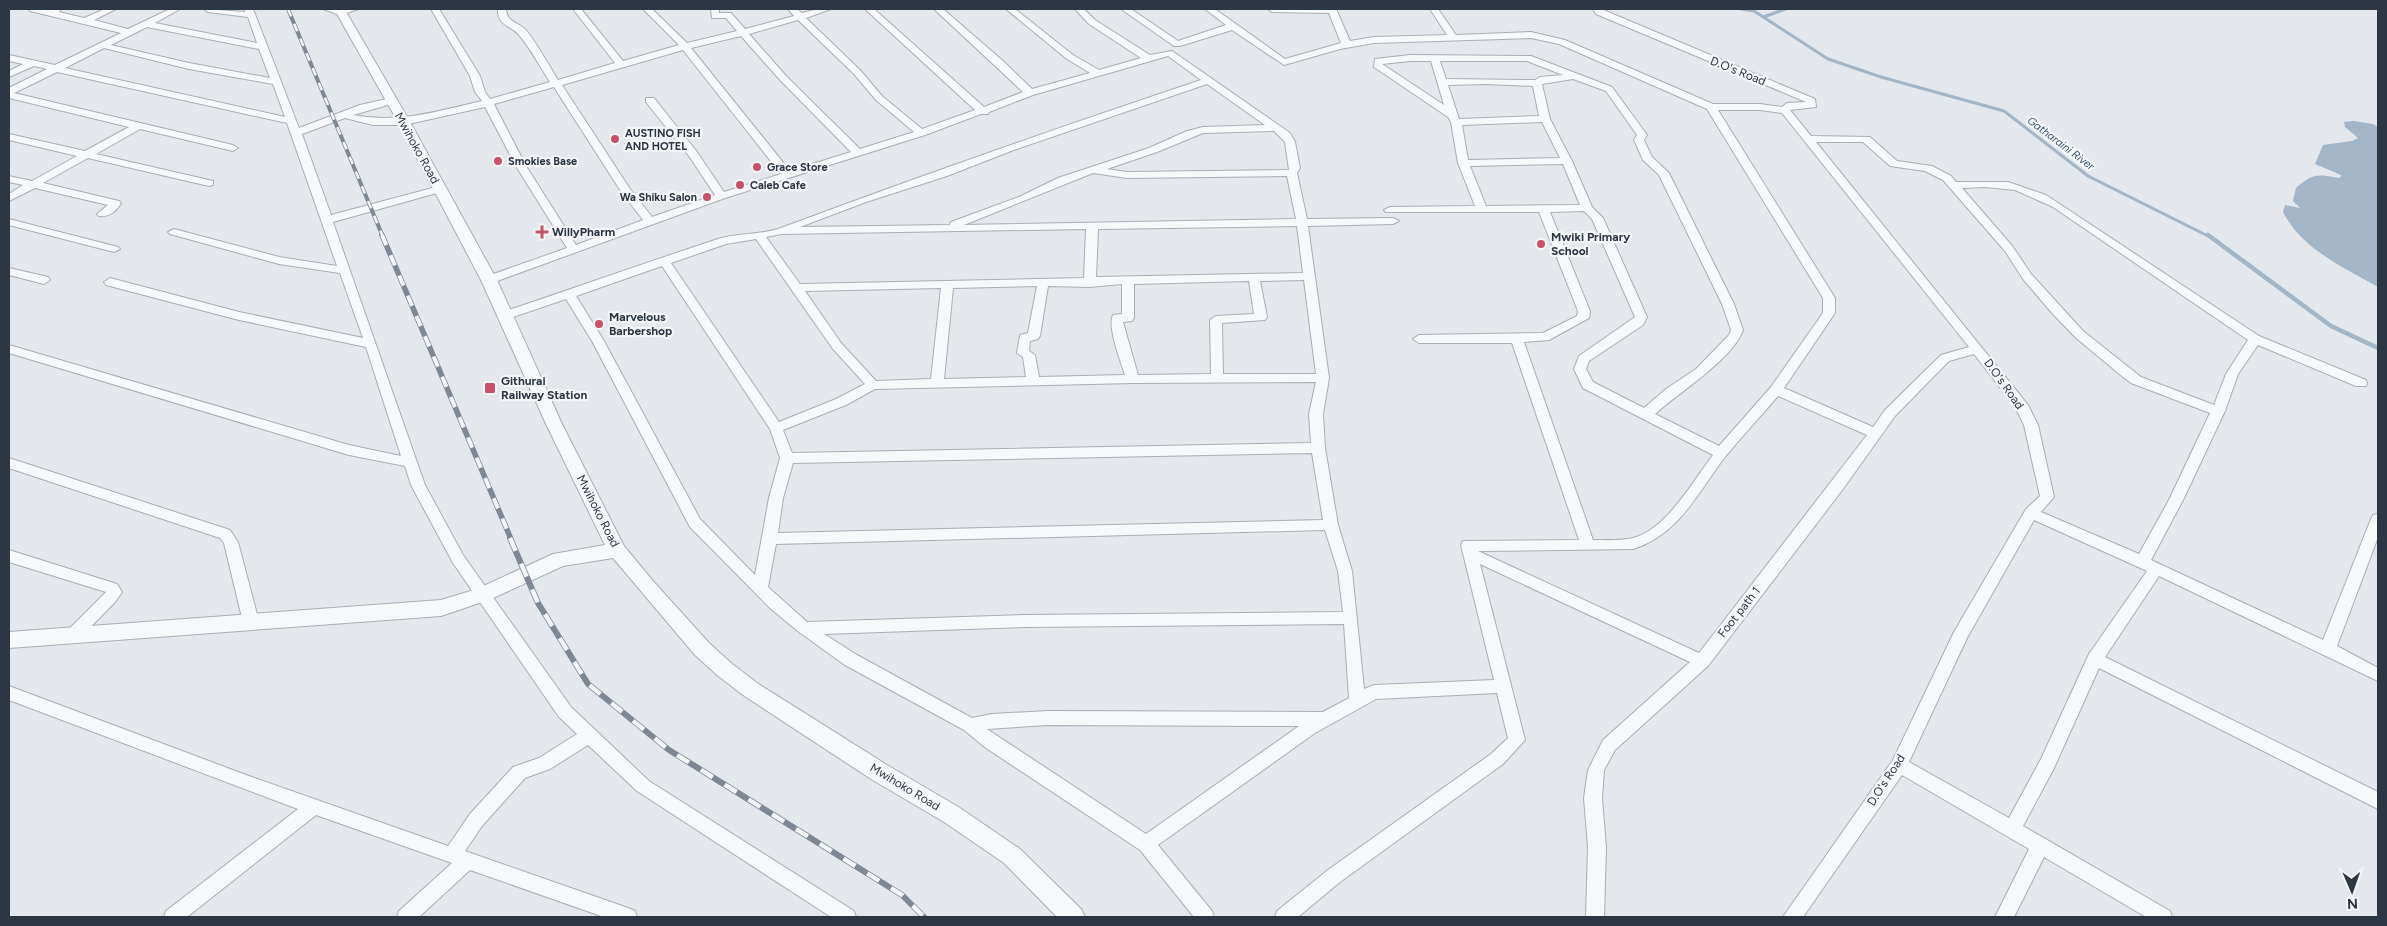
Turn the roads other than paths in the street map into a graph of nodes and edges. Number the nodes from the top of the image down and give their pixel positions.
1 (33, 9) edge
2 (112, 9) edge
3 (176, 9) edge
4 (208, 9) edge
5 (435, 9) edge
6 (502, 9) edge
7 (577, 9) edge
8 (647, 9) edge
9 (715, 9) edge
10 (792, 9) edge
11 (828, 9) edge
12 (870, 9) edge
13 (938, 9) edge
14 (1010, 9) edge
15 (1079, 9) edge
16 (1125, 9) edge
17 (1209, 9) edge
18 (1272, 9) edge
19 (1332, 9) edge
20 (1434, 9) edge
21 (54, 10) edge
22 (341, 10) edge
23 (1598, 11) edge
24 (250, 12) edge
25 (800, 16) junction
26 (85, 21) junction
27 (145, 24) junction
28 (1234, 26) junction
29 (129, 32) junction
30 (745, 32) junction
31 (1453, 38) junction
32 (1346, 44) junction
33 (101, 45) junction
34 (685, 46) junction
35 (265, 47) junction
36 (9, 58) edge
37 (1148, 58) junction
38 (1434, 60) junction
39 (31, 64) junction
40 (622, 66) junction
41 (53, 70) junction
42 (1097, 73) junction
43 (9, 74) edge
44 (1574, 77) junction
45 (1208, 81) junction
46 (276, 82) junction
47 (1442, 82) junction
48 (556, 83) junction
49 (1537, 83) junction
50 (1030, 93) junction
51 (9, 94) edge
52 (650, 100) dead end
53 (391, 101) junction
54 (488, 103) junction
55 (1710, 107) junction
56 (1785, 110) junction
57 (984, 112) junction
58 (346, 113) junction
59 (1454, 119) junction
60 (1545, 119) junction
61 (404, 122) junction
62 (136, 127) junction
63 (293, 127) junction
64 (1277, 128) junction
65 (921, 133) junction
66 (9, 137) edge
67 (1808, 139) junction
68 (233, 148) dead end
69 (858, 153) junction
70 (86, 155) junction
71 (1567, 161) junction
72 (1463, 163) junction
73 (1090, 170) junction
74 (1292, 173) junction
75 (788, 175) junction
76 (9, 179) edge
77 (209, 183) dead end
78 (33, 185) junction
79 (1955, 185) junction
80 (440, 189) junction
81 (721, 196) junction
82 (9, 198) edge
83 (1481, 208) junction
84 (1543, 208) junction
85 (1587, 208) junction
86 (103, 214) dead end
87 (1391, 215) joint
88 (326, 220) junction
89 (649, 221) junction
90 (9, 222) edge
91 (1302, 224) junction
92 (1092, 227) junction
93 (945, 228) junction
94 (781, 231) junction
95 (174, 232) dead end
96 (759, 235) junction
97 (114, 249) dead end
98 (573, 249) junction
99 (664, 261) junction
100 (343, 270) junction
101 (9, 271) edge
102 (1308, 276) junction
103 (1254, 278) junction
104 (44, 280) dead end
105 (488, 280) junction
106 (110, 282) dead end
107 (1042, 282) junction
108 (1128, 282) junction
109 (1090, 283) junction
110 (947, 284) junction
111 (797, 288) junction
112 (569, 294) junction
113 (504, 316) junction
114 (1419, 339) dead end
115 (1517, 339) junction
116 (2255, 339) junction
117 (371, 344) junction
118 (9, 349) edge
119 (1978, 349) junction
120 (1323, 378) junction
121 (1132, 379) junction
122 (1217, 379) junction
123 (1033, 382) junction
124 (936, 383) junction
125 (2361, 383) dead end
126 (873, 386) junction
127 (1776, 390) junction
128 (2218, 411) junction
129 (1646, 414) junction
130 (776, 428) junction
131 (1875, 433) junction
132 (1318, 448) junction
133 (1721, 453) junction
134 (787, 458) junction
135 (409, 462) junction
136 (9, 463) edge
137 (2031, 513) junction
138 (2378, 519) edge
139 (1331, 525) junction
140 (770, 539) junction
141 (1588, 546) junction
142 (617, 550) junction
143 (1470, 553) junction
144 (9, 556) edge
145 (2149, 565) junction
146 (760, 588) junction
147 (484, 594) junction
148 (1351, 618) junction
149 (251, 622) junction
150 (804, 628) junction
151 (73, 635) junction
152 (9, 640) edge
153 (2328, 648) junction
154 (2095, 659) junction
155 (1702, 661) junction
156 (2378, 675) edge
157 (1503, 686) junction
158 (9, 693) edge
159 (1357, 701) junction
160 (1326, 719) junction
161 (970, 725) junction
162 (590, 736) junction
163 (1899, 765) junction
164 (2378, 801) edge
165 (313, 807) junction
166 (2013, 828) junction
167 (1146, 844) junction
168 (2040, 846) junction
169 (460, 858) junction
170 (173, 917) edge
171 (406, 917) edge
172 (628, 917) edge
173 (848, 917) edge
174 (1073, 917) edge
175 (1205, 917) edge
176 (1284, 917) edge
177 (1595, 917) edge
178 (1792, 917) edge
179 (2004, 917) edge
180 (2163, 917) edge

1 - 21 street
2 - 26 street
3 - 27 street
4 - 24 street
5 - 54 street
6 - 48 street
7 - 40 street
8 - 34 street
9 - 30 street
10 - 25 street
11 - 25 street
12 - 57 street
13 - 50 street
14 - 42 street
15 - 37 street
16 - 28 street
17 - 28 street
18 - 19 street
19 - 32 street
20 - 31 street
21 - 26 street
22 - 53 street, Mwihoko Road
23 - 56 street, D.O's Road
24 - 35 street
25 - 30 street
25 - 65 street
26 - 29 street
27 - 29 street
27 - 35 street
28 - 32 street
29 - 33 street
30 - 34 street
30 - 69 street
31 - 32 street
31 - 55 street
33 - 41 street
33 - 46 street
34 - 40 street
34 - 75 street
35 - 46 street
36 - 39 street
37 - 42 street
37 - 45 street
38 - 44 street
38 - 47 street
38 - 59 street
39 - 41 street
39 - 43 street
40 - 48 street
41 - 51 street
41 - 63 street
42 - 50 street
44 - 49 street
44 - 129 street
45 - 64 street
45 - 94 street
46 - 63 street
47 - 49 street
47 - 59 street
48 - 54 street
48 - 89 street
49 - 60 street
50 - 57 street
51 - 62 street
52 - 81 street
53 - 58 street
53 - 61 street, Mwihoko Road
54 - 61 street
54 - 98 street
55 - 56 street
55 - 127 street
56 - 67 street, D.O's Road
57 - 65 street
58 - 61 street
58 - 63 street
59 - 60 street
59 - 72 street
60 - 71 street
61 - 80 street, Mwihoko Road
62 - 68 street
62 - 70 street
63 - 88 street
64 - 73 street
64 - 74 street
65 - 69 street
66 - 70 street
67 - 79 street
67 - 119 street, D.O's Road
69 - 75 street
70 - 77 street
70 - 78 street
71 - 72 street
71 - 85 street
72 - 83 street
73 - 74 street
73 - 93 street
74 - 91 street
75 - 81 street
76 - 78 street
78 - 82 street
78 - 86 street
79 - 116 street
79 - 128 street
80 - 88 street
80 - 105 street, Mwihoko Road
81 - 89 street
83 - 84 street
83 - 87 street
84 - 85 street
84 - 115 street
85 - 129 street
87 - 91 street
88 - 100 street
89 - 98 street
90 - 97 street
91 - 92 street
91 - 102 street
92 - 93 street
92 - 109 street
93 - 94 street
94 - 96 street
95 - 100 street
96 - 99 street
96 - 111 street
98 - 105 street
99 - 112 street
99 - 130 street
100 - 117 street
101 - 104 street
102 - 103 street
102 - 120 street
103 - 108 street
103 - 122 street
105 - 113 street, Mwihoko Road
106 - 117 street
107 - 109 street
107 - 110 street
107 - 123 street
108 - 109 street
108 - 121 street
110 - 111 street
110 - 124 street
111 - 126 street
112 - 113 street
112 - 146 street
113 - 142 street, Mwihoko Road
114 - 115 street
115 - 141 street
116 - 125 street
116 - 128 street
117 - 135 street
118 - 135 street
119 - 131 street, Foot path 1
119 - 137 street, D.O's Road
120 - 122 street
120 - 132 street
121 - 122 street
121 - 123 street
123 - 124 street
124 - 126 street
126 - 130 street
127 - 131 street
127 - 133 street
128 - 145 street
129 - 133 street
130 - 134 street
131 - 155 street, Foot path 1
132 - 134 street
132 - 139 street
133 - 141 street
134 - 140 street
135 - 147 street
136 - 149 street
137 - 145 street
137 - 163 street, D.O's Road
138 - 153 street
139 - 140 street
139 - 148 street
140 - 146 street
141 - 143 street
142 - 147 street
142 - 174 street, Mwihoko Road
143 - 155 street
143 - 157 street
144 - 151 street
145 - 153 street
145 - 154 street
146 - 150 street
147 - 149 street
147 - 162 street
148 - 150 street
148 - 159 street
149 - 151 street
150 - 161 street
151 - 152 street
153 - 156 street
154 - 164 street
154 - 166 street
155 - 177 street, Foot path 1
157 - 159 street
157 - 176 street
158 - 165 street
159 - 160 street
160 - 161 street
160 - 167 street
161 - 167 street
162 - 169 street
162 - 173 street
163 - 166 street
163 - 178 street, D.O's Road
165 - 169 street
165 - 170 street
166 - 168 street
167 - 175 street
168 - 179 street
168 - 180 street
169 - 171 street
169 - 172 street

